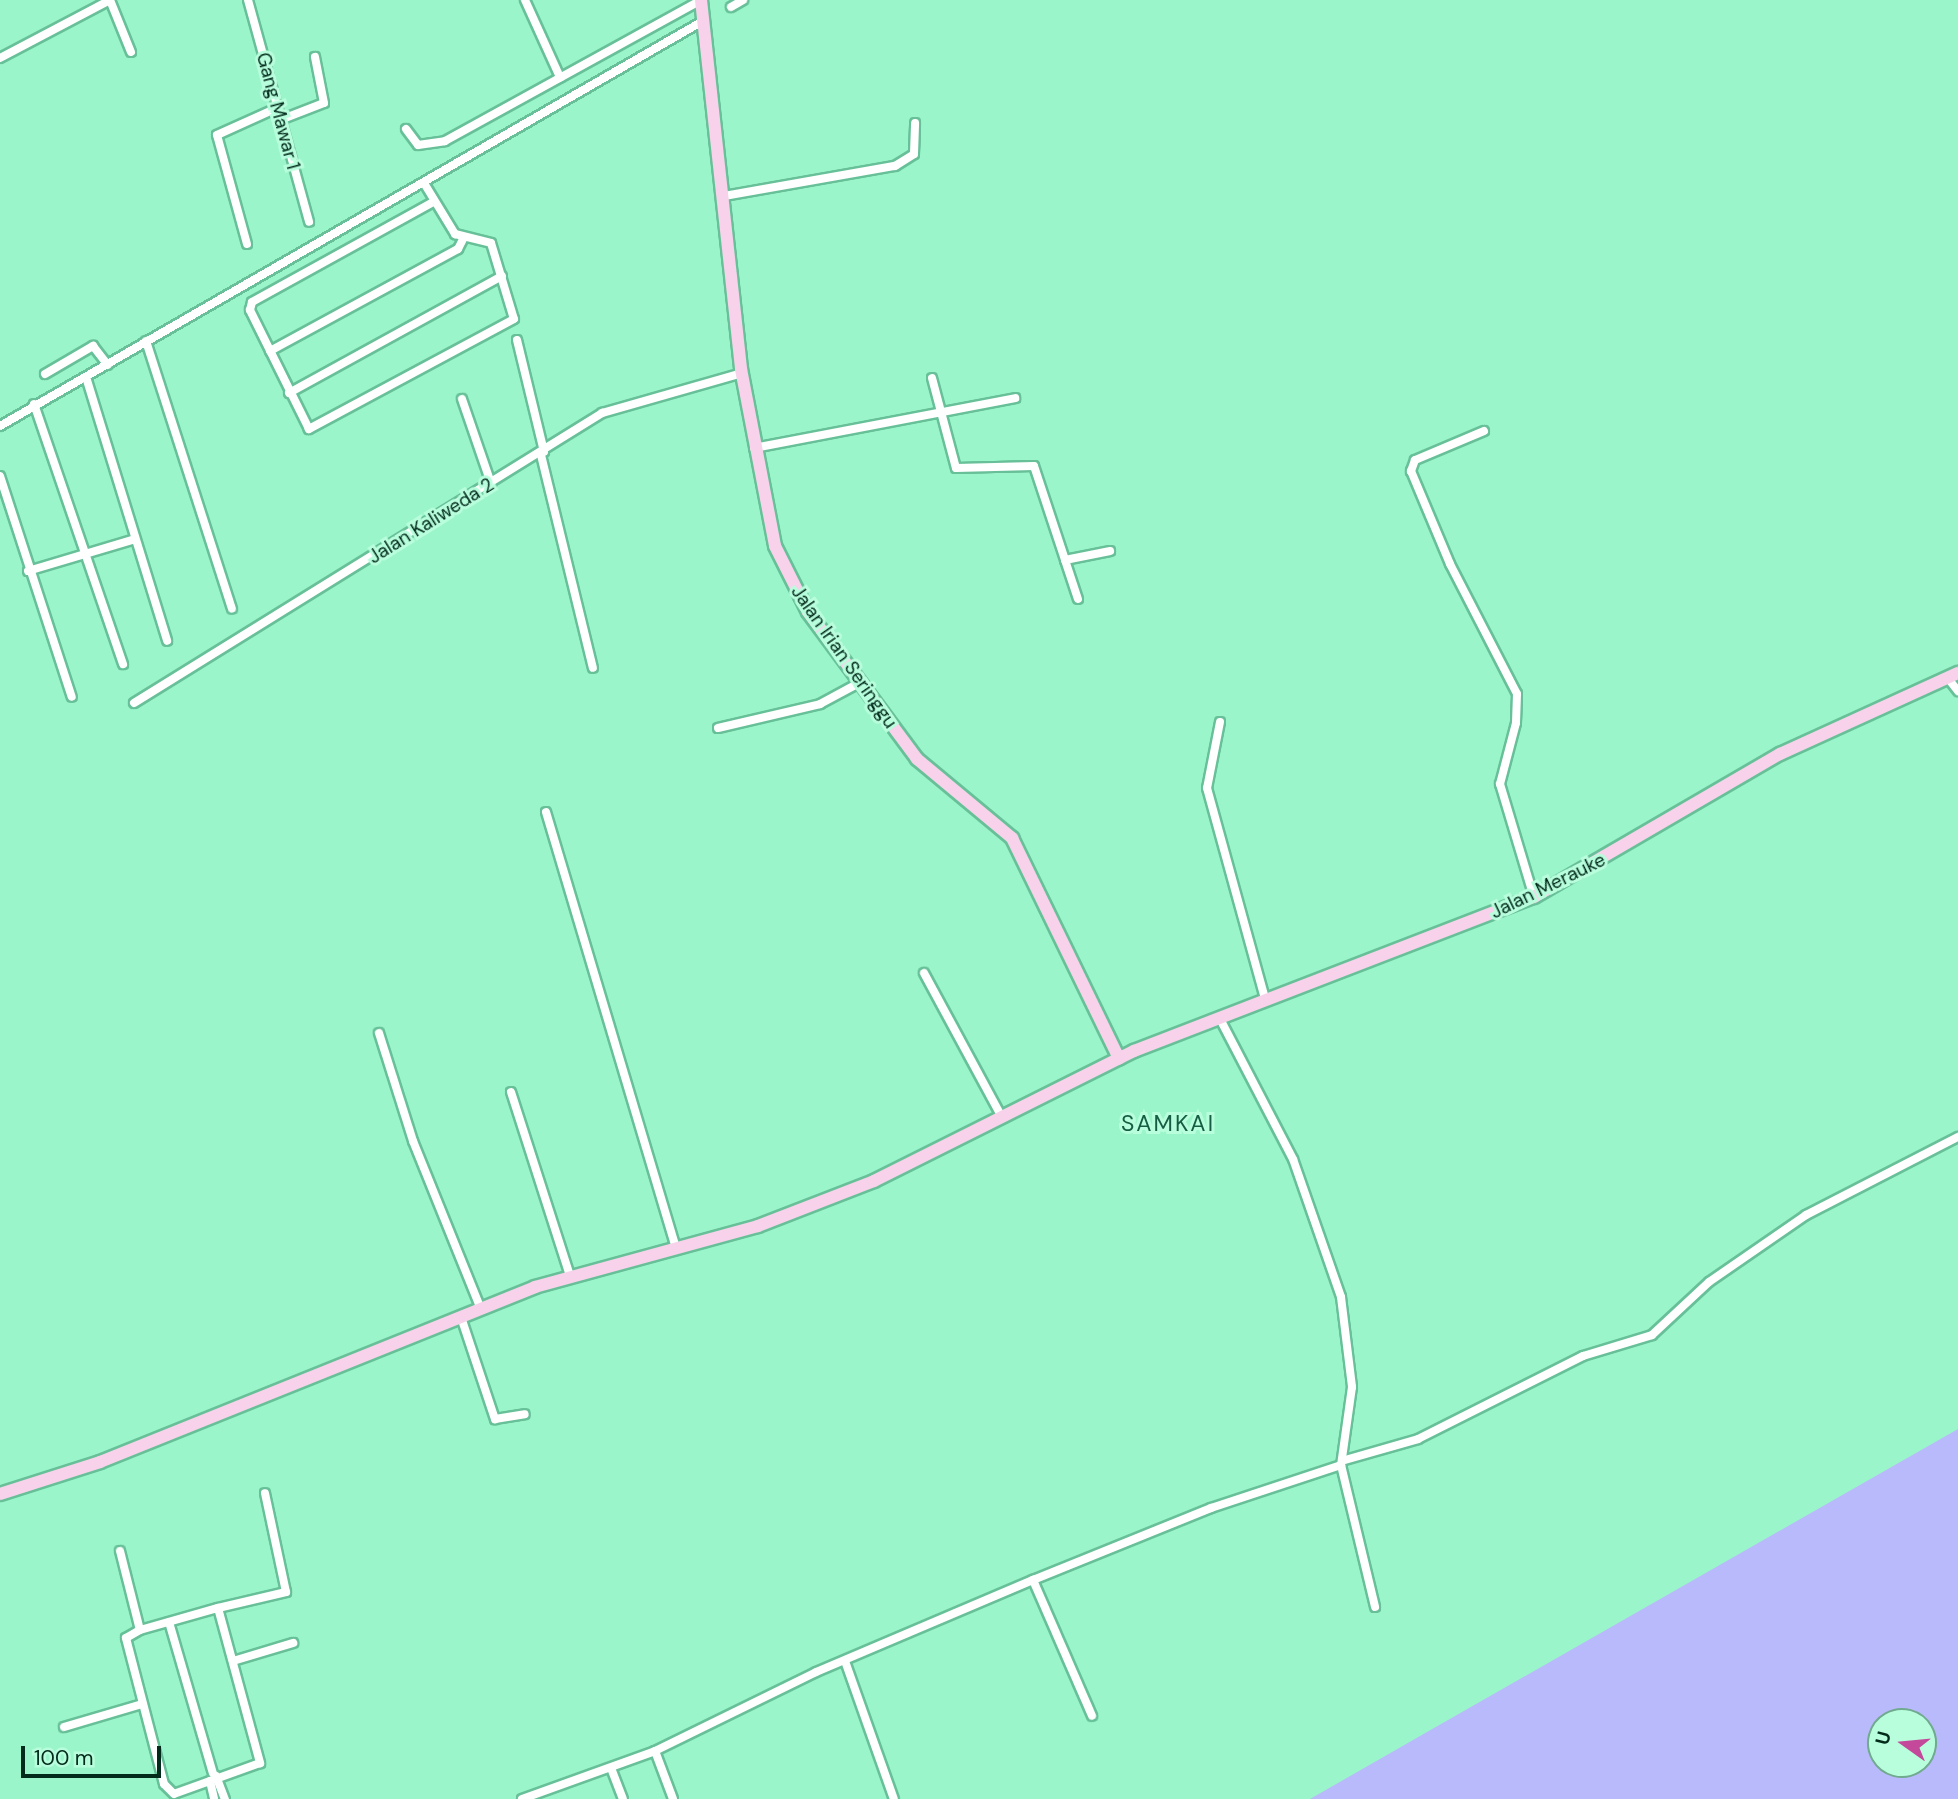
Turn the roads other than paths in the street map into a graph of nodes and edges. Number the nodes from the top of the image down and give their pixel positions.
1 (110, 0) edge
2 (248, 0) edge
3 (525, 0) edge
4 (743, 0) edge
5 (702, 7) edge
6 (731, 7) dead end
7 (131, 52) dead end
8 (315, 57) dead end
9 (0, 58) edge
10 (559, 77) junction
11 (277, 107) junction
12 (281, 120) junction
13 (915, 123) dead end
14 (406, 129) dead end
15 (424, 183) junction
16 (724, 196) junction
17 (433, 202) junction
18 (309, 222) dead end
19 (343, 229) junction
20 (464, 237) junction
21 (247, 244) dead end
22 (353, 246) junction
23 (502, 276) junction
24 (517, 340) dead end
25 (146, 341) junction
26 (270, 351) junction
27 (107, 363) junction
28 (742, 373) junction
29 (45, 374) dead end
30 (86, 377) junction
31 (932, 378) dead end
32 (289, 393) junction
33 (1014, 398) dead end
34 (462, 399) dead end
35 (34, 404) junction
36 (941, 411) junction
37 (0, 426) edge
38 (1484, 431) dead end
39 (754, 448) junction
40 (542, 454) junction
41 (0, 476) edge
42 (491, 483) junction
43 (132, 540) junction
44 (1110, 551) dead end
45 (86, 557) junction
46 (1065, 560) junction
47 (29, 571) junction
48 (1078, 599) dead end
49 (232, 609) dead end
50 (167, 641) dead end
51 (123, 664) dead end
52 (593, 668) dead end
53 (1953, 675) edge
54 (859, 684) junction
55 (1958, 691) edge
56 (72, 697) dead end
57 (134, 703) dead end
58 (1220, 722) dead end
59 (718, 728) dead end
60 (546, 812) dead end
61 (1534, 897) junction
62 (923, 974) dead end
63 (1265, 999) junction
64 (1219, 1017) junction
65 (379, 1033) dead end
66 (1119, 1058) junction
67 (511, 1091) dead end
68 (1002, 1117) junction
69 (1958, 1137) edge
70 (676, 1247) junction
71 (570, 1276) junction
72 (481, 1309) junction
73 (461, 1317) junction
74 (526, 1414) dead end
75 (1343, 1463) junction
76 (265, 1493) dead end
77 (0, 1494) edge
78 (120, 1551) dead end
79 (1033, 1580) junction
80 (1375, 1607) dead end
81 (218, 1608) junction
82 (169, 1622) junction
83 (140, 1630) junction
84 (293, 1643) dead end
85 (233, 1661) junction
86 (845, 1661) junction
87 (142, 1704) junction
88 (1092, 1716) dead end
89 (64, 1727) dead end
90 (655, 1751) junction
91 (611, 1769) junction
92 (216, 1777) junction
93 (210, 1783) junction
94 (214, 1799) edge
95 (225, 1799) edge
96 (522, 1799) edge
97 (624, 1799) edge
98 (673, 1799) edge
99 (894, 1799) edge

1 - 7 street
1 - 9 street
2 - 11 street, Gang Mawar 1
3 - 10 street
4 - 6 street
5 - 10 street
5 - 15 street
5 - 16 street, Jalan Irian Seringgu
8 - 12 street
10 - 14 street
11 - 12 street, Gang Mawar 1
11 - 21 street
12 - 18 street, Gang Mawar 1
13 - 16 street
15 - 17 street
15 - 19 street
16 - 28 street, Jalan Irian Seringgu
17 - 20 street
17 - 22 street
19 - 22 street
19 - 25 street
20 - 23 street
20 - 26 street
22 - 26 street
23 - 32 street
23 - 32 street
24 - 40 street
25 - 27 street
25 - 49 street
26 - 32 street
27 - 29 street
27 - 30 street
28 - 39 street, Jalan Irian Seringgu
28 - 40 street, Jalan Kaliweda 2
30 - 35 street
30 - 43 street
31 - 36 street
33 - 36 street
34 - 42 street
35 - 37 street
35 - 45 street
36 - 39 street
36 - 46 street
38 - 61 street
39 - 54 street, Jalan Irian Seringgu
40 - 42 street, Jalan Kaliweda 2
40 - 52 street
41 - 47 street
42 - 57 street, Jalan Kaliweda 2
43 - 45 street
43 - 50 street
44 - 46 street
45 - 47 street
45 - 51 street
46 - 48 street
47 - 56 street
53 - 55 street
53 - 61 street, Jalan Merauke
54 - 59 street
54 - 66 street, Jalan Irian Seringgu
58 - 63 street
60 - 70 street
61 - 63 street, Jalan Merauke
62 - 68 street
63 - 64 street, Jalan Merauke
64 - 66 street, Jalan Merauke
64 - 75 street
65 - 72 street
66 - 68 street, Jalan Merauke
67 - 71 street
68 - 70 street, Jalan Merauke
69 - 75 street
70 - 71 street, Jalan Merauke
71 - 72 street, Jalan Merauke
72 - 73 street, Jalan Merauke
73 - 74 street
73 - 77 street, Jalan Merauke
75 - 79 street
75 - 80 street
76 - 81 street
78 - 83 street
79 - 86 street
79 - 88 street
81 - 82 street
81 - 85 street
82 - 83 street
82 - 92 street
83 - 87 street
84 - 85 street
85 - 92 street
86 - 90 street
86 - 99 street
87 - 89 street
87 - 93 street
90 - 91 street
90 - 98 street
91 - 96 street
91 - 97 street
92 - 93 street
92 - 95 street
93 - 94 street

